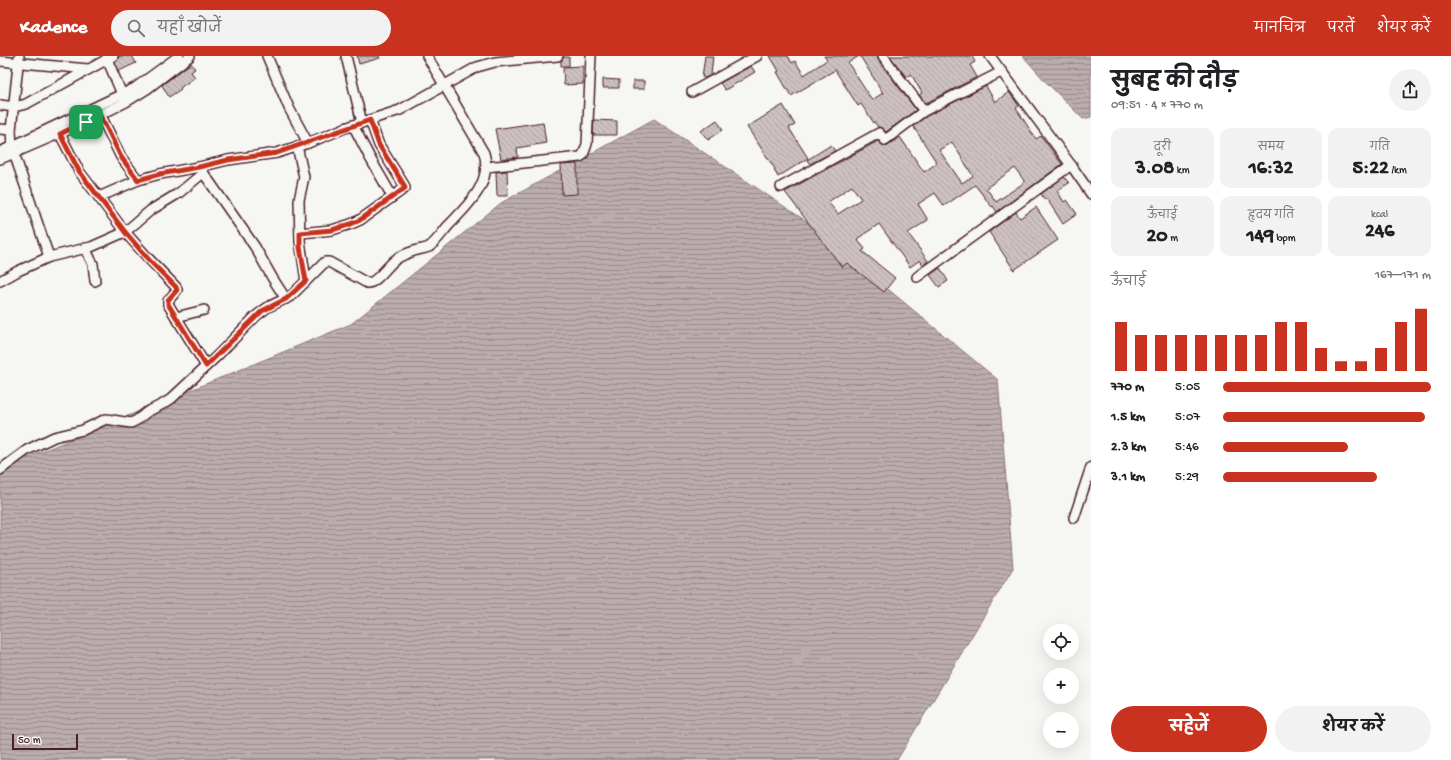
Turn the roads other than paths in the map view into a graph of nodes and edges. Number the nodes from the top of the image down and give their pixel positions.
1 (180, 56) edge
2 (190, 56) edge
3 (267, 56) edge
4 (346, 56) edge
5 (427, 56) edge
6 (558, 56) edge
7 (591, 56) edge
8 (757, 56) edge
9 (883, 56) edge
10 (990, 56) edge
11 (109, 57) edge
12 (19, 59) edge
13 (0, 61) edge
14 (88, 69) junction
15 (1002, 72) junction
16 (444, 85) junction
17 (692, 92) dead end
18 (124, 98) junction
19 (0, 105) edge
20 (14, 107) junction
21 (924, 111) junction
22 (100, 114) junction
23 (362, 123) junction
24 (0, 129) edge
25 (11, 130) junction
26 (60, 134) junction
27 (308, 143) junction
28 (297, 146) junction
29 (13, 150) junction
30 (0, 152) edge
31 (0, 160) edge
32 (1071, 165) junction
33 (486, 167) junction
34 (201, 170) junction
35 (138, 180) junction
36 (781, 187) dead end
37 (1091, 194) edge
38 (392, 196) junction
39 (99, 197) junction
40 (125, 232) junction
41 (300, 233) junction
42 (85, 248) junction
43 (49, 257) junction
44 (917, 276) dead end
45 (95, 281) dead end
46 (306, 281) junction
47 (0, 282) edge
48 (286, 299) junction
49 (204, 310) dead end
50 (176, 317) junction
51 (206, 366) junction
52 (1091, 467) edge
53 (0, 470) edge
54 (1087, 489) edge
55 (1074, 518) dead end

1 - 18 street
2 - 18 street
3 - 27 street
4 - 23 street
5 - 16 street
6 - 16 street
7 - 33 street
8 - 17 street
9 - 21 street
10 - 15 street
11 - 14 street
11 - 18 street
12 - 13 street
12 - 14 street
12 - 20 street
14 - 20 street
15 - 21 street
15 - 32 street
16 - 23 street
16 - 33 street
18 - 22 street
18 - 29 street
19 - 20 street
20 - 25 street
21 - 36 street
22 - 26 street
22 - 35 street
23 - 27 street
23 - 38 street
23 - 38 street
24 - 25 street
25 - 29 street
26 - 29 street
26 - 39 street
27 - 28 street
28 - 34 street
28 - 41 street
29 - 30 street
29 - 31 street
29 - 43 street
32 - 37 street
32 - 44 street
33 - 46 street
34 - 35 street
34 - 40 street
34 - 48 street
35 - 39 street
38 - 41 street
39 - 40 street
40 - 42 street
40 - 50 street
41 - 46 street
42 - 43 street
42 - 45 street
43 - 47 street
46 - 48 street
48 - 51 street
49 - 50 street
50 - 51 street
51 - 53 street
52 - 54 street
54 - 55 street

